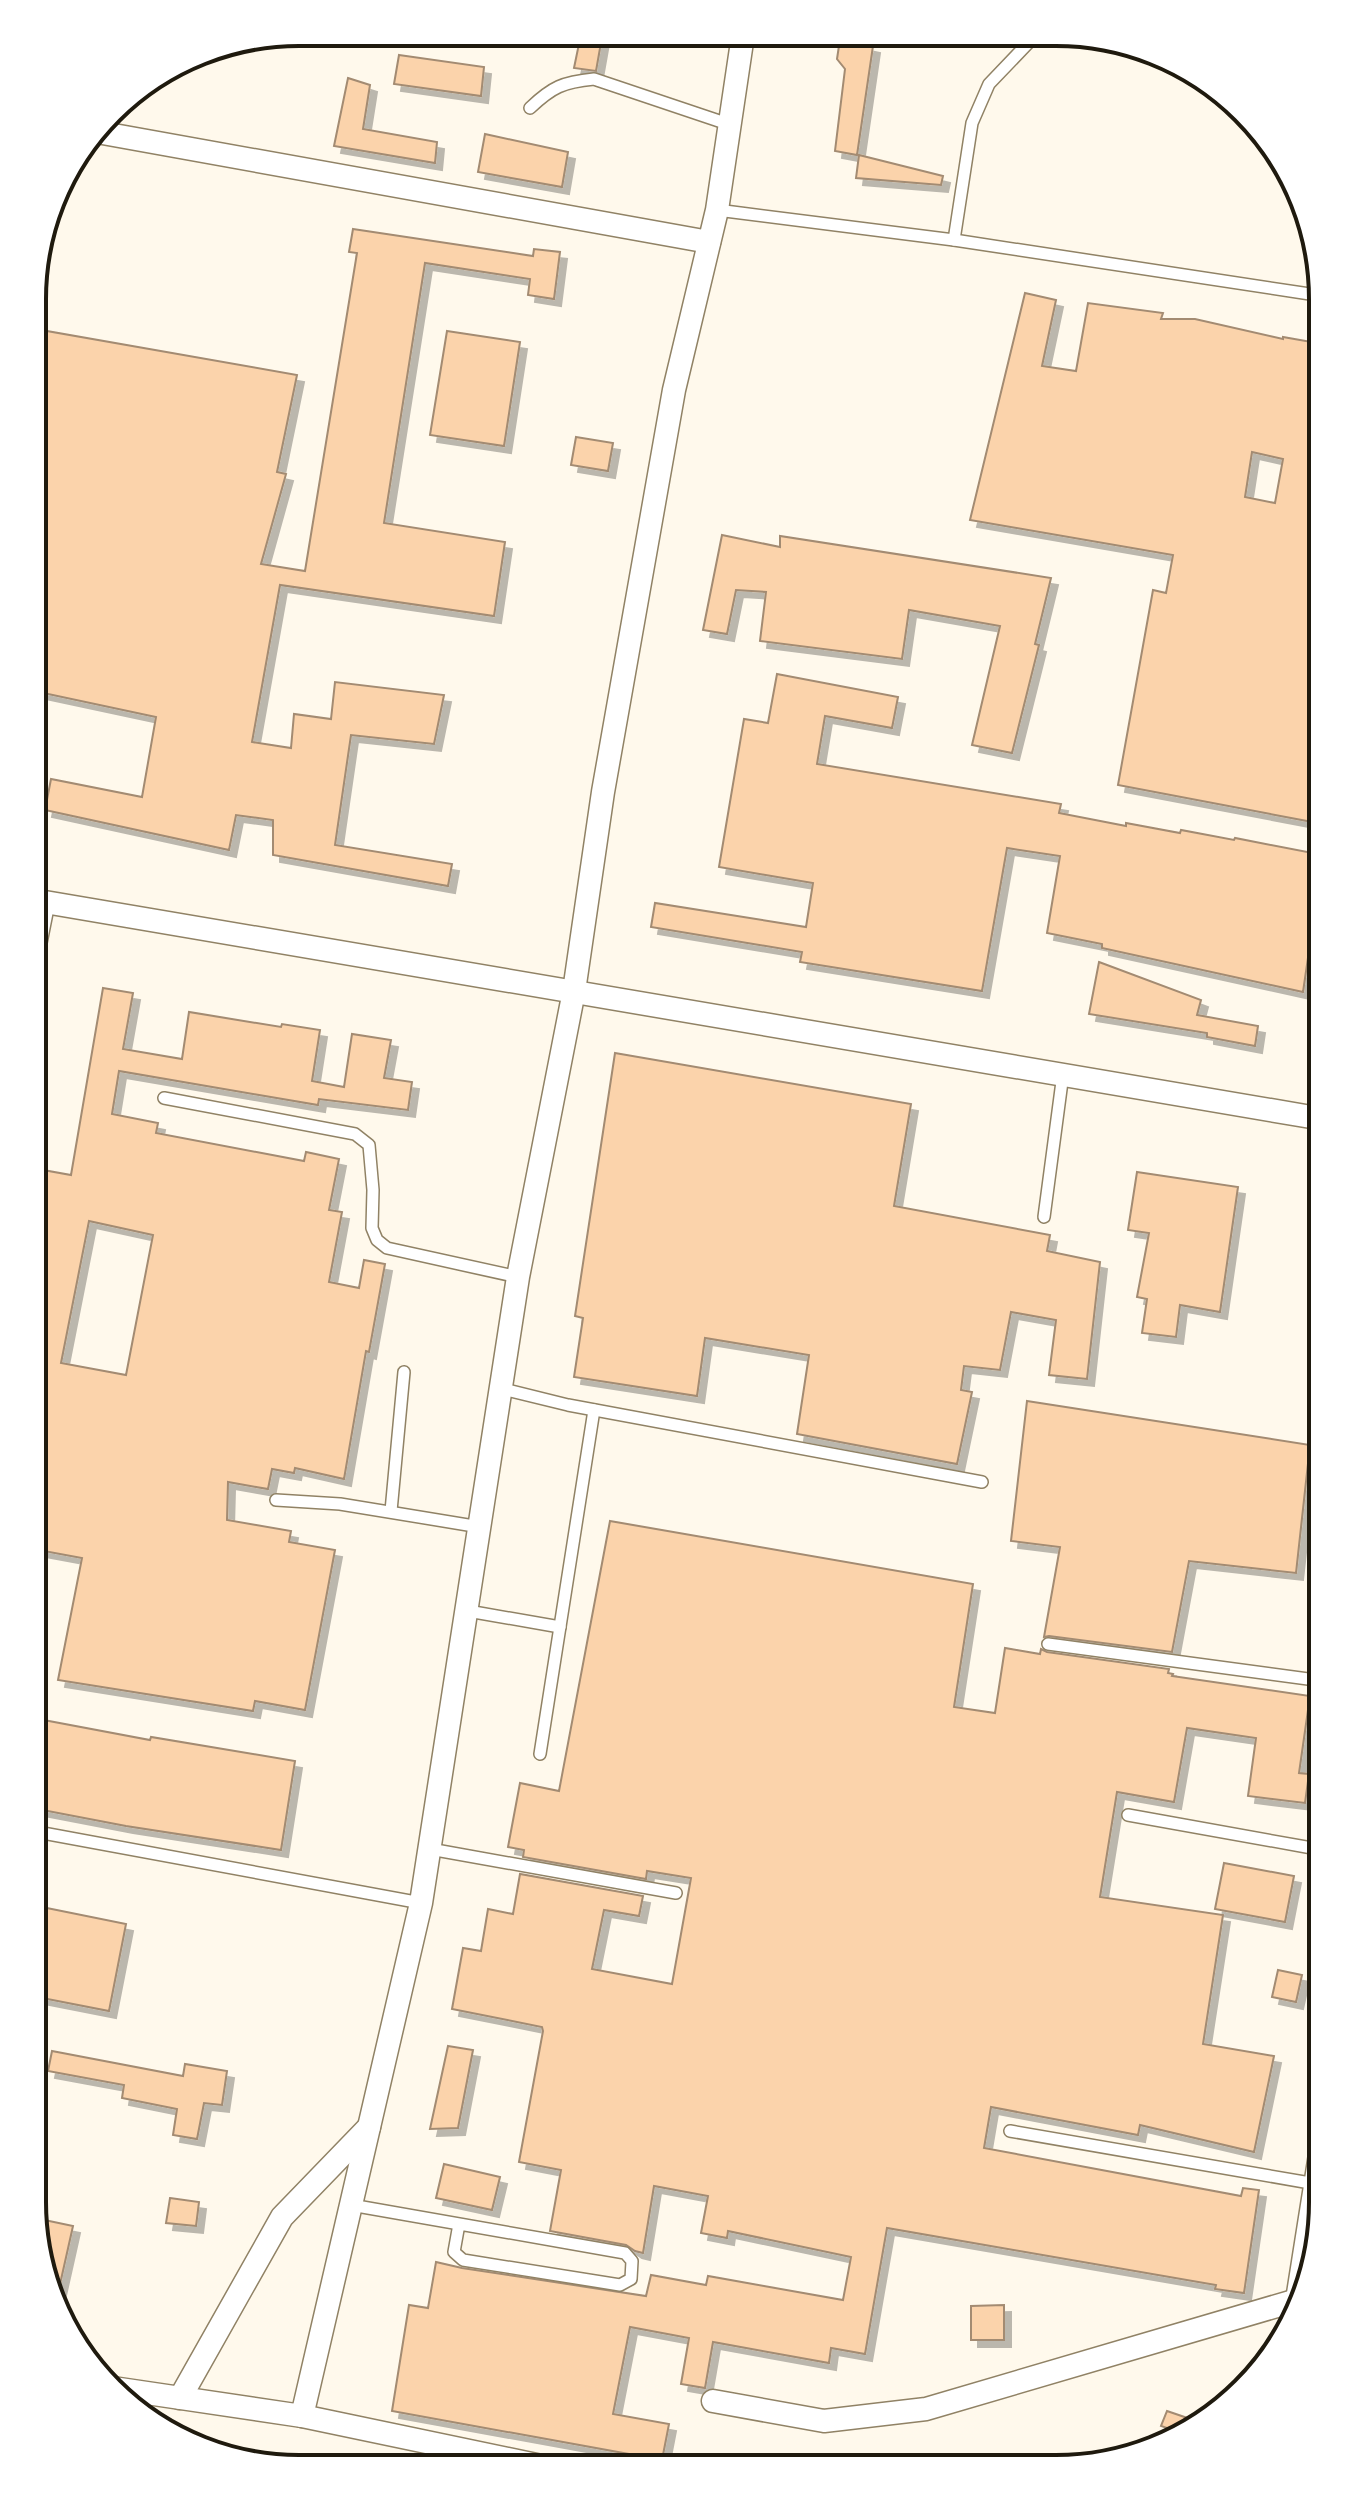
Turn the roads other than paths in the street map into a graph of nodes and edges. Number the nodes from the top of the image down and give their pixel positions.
1 (741, 46) edge
2 (1025, 46) edge
3 (530, 108) dead end
4 (728, 124) junction
5 (108, 134) edge
6 (717, 210) junction
7 (954, 240) junction
8 (709, 242) junction
9 (1309, 294) edge
10 (46, 903) edge
11 (574, 991) junction
12 (1063, 1074) junction
13 (164, 1098) dead end
14 (1309, 1117) edge
15 (1044, 1217) dead end
16 (518, 1277) junction
17 (404, 1372) dead end
18 (503, 1389) junction
19 (594, 1410) junction
20 (982, 1482) dead end
21 (276, 1500) dead end
22 (391, 1511) junction
23 (481, 1527) junction
24 (468, 1611) junction
25 (560, 1627) junction
26 (1048, 1644) dead end
27 (1308, 1679) edge
28 (540, 1754) dead end
29 (1128, 1815) dead end
30 (46, 1834) edge
31 (1308, 1847) edge
32 (430, 1849) junction
33 (676, 1893) dead end
34 (421, 1903) junction
35 (369, 2126) junction
36 (1010, 2131) dead end
37 (1308, 2183) edge
38 (351, 2205) junction
39 (459, 2224) junction
40 (1288, 2303) edge
41 (131, 2391) edge
42 (180, 2398) junction
43 (713, 2401) dead end
44 (302, 2416) junction
45 (489, 2455) edge

1 - 4 street
2 - 7 lane
3 - 4 lane
4 - 6 street
5 - 8 street
6 - 7 lane
6 - 8 street
7 - 9 lane
8 - 11 street
10 - 11 street
11 - 12 street
11 - 16 street
12 - 14 street
12 - 15 lane
13 - 16 lane
16 - 18 street
17 - 22 lane
18 - 19 lane
18 - 23 street
19 - 20 lane
19 - 25 lane
21 - 22 lane
22 - 23 lane
23 - 24 street
24 - 25 lane
24 - 32 street
25 - 28 lane
26 - 27 lane
29 - 31 lane
30 - 34 lane
32 - 33 lane
32 - 34 street
34 - 35 street
35 - 38 street
35 - 42 street
36 - 37 lane
38 - 39 lane
38 - 44 street
39 - 39 lane
40 - 43 street
41 - 42 street
42 - 44 street
44 - 45 street

